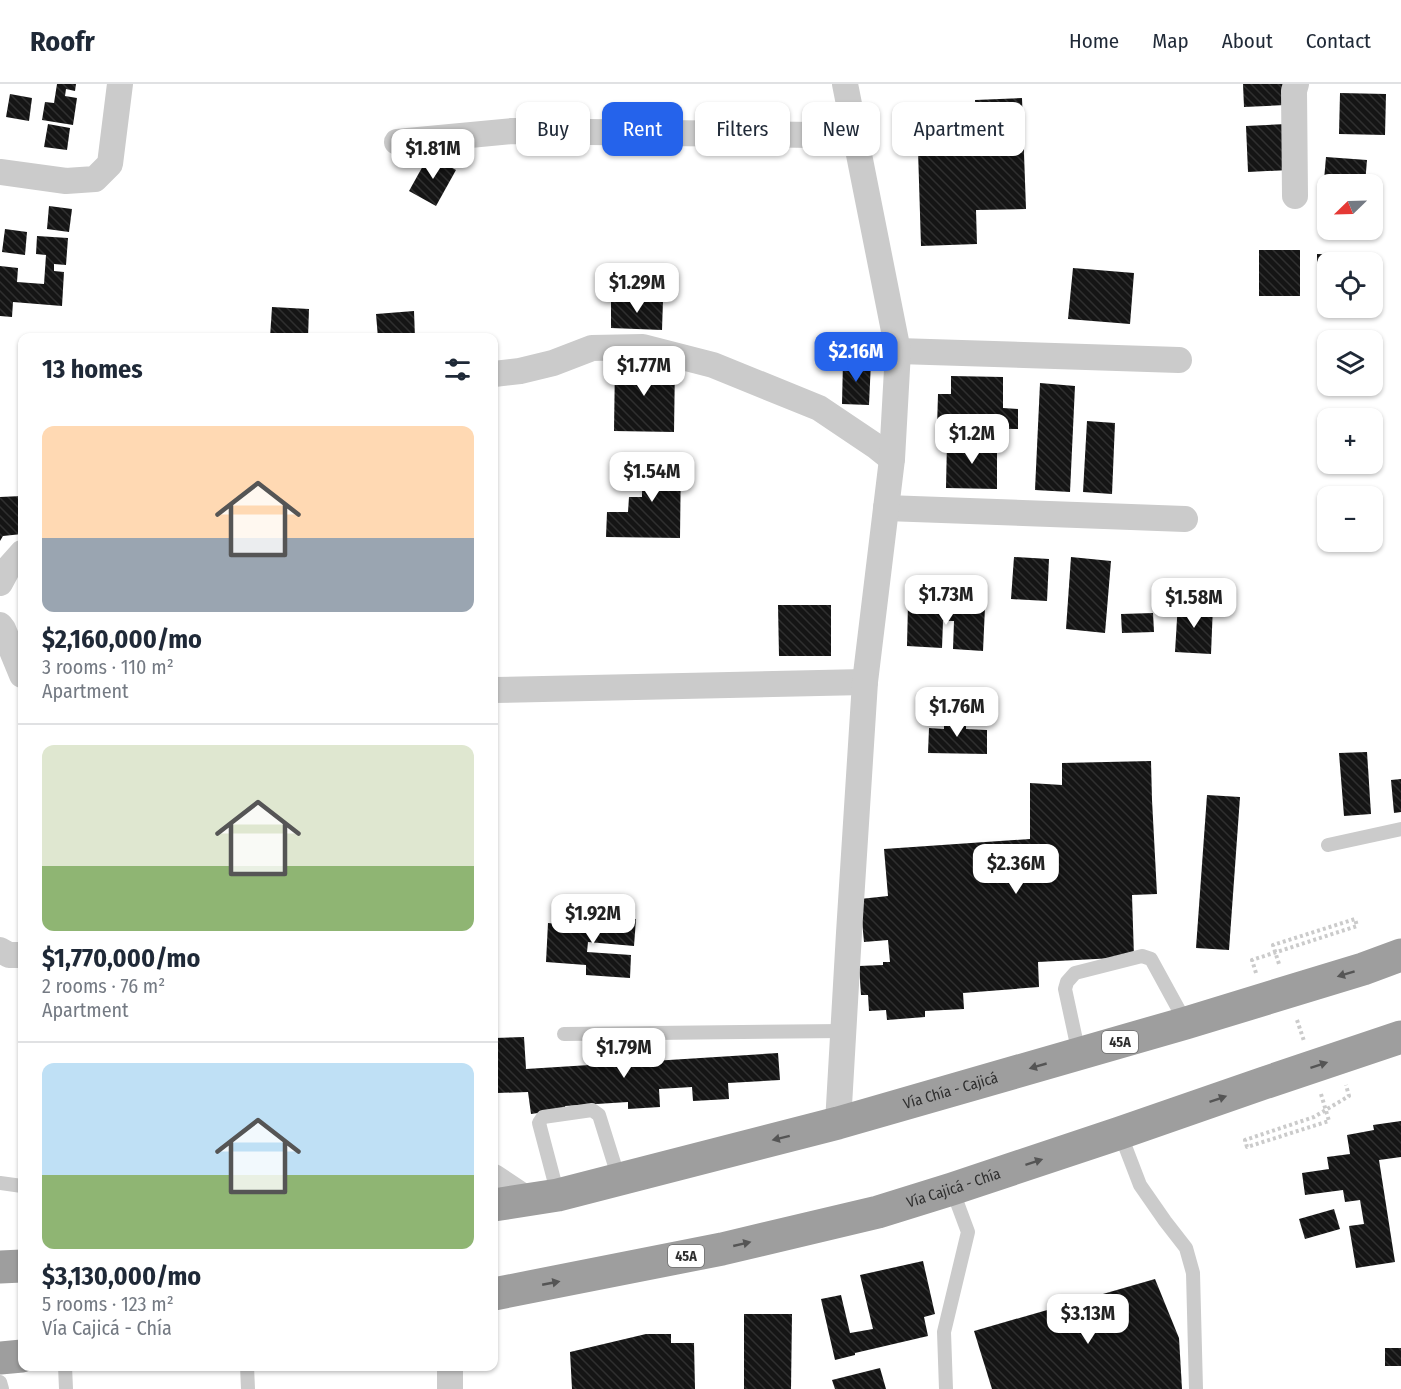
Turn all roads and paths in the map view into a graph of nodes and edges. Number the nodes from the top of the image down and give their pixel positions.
1 (120, 84) edge
2 (845, 84) edge
3 (1296, 84) edge
4 (848, 102) edge
5 (802, 135) edge
6 (397, 142) dead end
7 (858, 156) edge
8 (0, 172) edge
9 (1295, 196) dead end
10 (898, 351) junction
11 (1179, 360) dead end
12 (498, 374) edge
13 (892, 459) junction
14 (886, 508) junction
15 (1185, 519) dead end
16 (18, 558) edge
17 (0, 583) edge
18 (0, 625) edge
19 (18, 665) edge
20 (865, 682) junction
21 (498, 690) edge
22 (1401, 829) edge
23 (1328, 845) dead end
24 (1288, 948) dead end
25 (0, 950) edge
26 (1401, 955) edge
27 (18, 956) edge
28 (1280, 967) dead end
29 (1294, 1011) dead end
30 (1186, 1023) junction
31 (843, 1031) junction
32 (564, 1034) dead end
33 (1401, 1037) edge
34 (1305, 1044) dead end
35 (1079, 1054) junction
36 (1339, 1058) junction
37 (1319, 1088) dead end
38 (838, 1123) junction
39 (1120, 1133) junction
40 (498, 1179) edge
41 (619, 1179) junction
42 (0, 1183) edge
43 (18, 1185) edge
44 (952, 1189) junction
45 (543, 1197) junction
46 (498, 1204) edge
47 (18, 1266) edge
48 (0, 1267) edge
49 (498, 1293) edge
50 (18, 1356) edge
51 (0, 1358) edge
52 (65, 1371) edge
53 (247, 1371) edge
54 (450, 1371) edge
55 (0, 1382) edge
56 (2, 1389) edge
57 (66, 1389) edge
58 (248, 1389) edge
59 (450, 1389) edge
60 (946, 1389) edge
61 (1196, 1389) edge

1 - 8 street
2 - 4 street
3 - 9 street
5 - 6 street
7 - 10 street
10 - 11 street
10 - 13 street
12 - 13 street
13 - 14 street
14 - 15 street
14 - 20 street
16 - 17 street
18 - 19 street
20 - 21 street
20 - 31 street
22 - 23 lane
24 - 28 path
25 - 27 street
26 -> 30 highway, Vía Chía - Cajicá / 45A
29 - 34 path
30 - 35 highway, Vía Chía - Cajicá / 45A
30 - 35 lane
31 - 32 lane
31 - 38 street
33 - 36 highway, Vía Cajicá - Chía / 45A
35 -> 38 highway, Vía Chía - Cajicá / 45A
36 - 37 path
39 -> 36 highway, Vía Cajicá - Chía / 45A
38 -> 41 highway, Vía Chía - Cajicá / 45A
44 -> 39 highway, Vía Cajicá - Chía / 45A
39 - 61 lane
40 - 45 street
41 - 45 highway, Vía Chía - Cajicá / 45A
41 - 45 lane
42 - 43 lane
49 -> 44 highway, Vía Cajicá - Chía / 45A
44 - 60 lane
45 - 46 highway, Vía Chía - Cajicá / 45A
47 - 48 highway
50 - 51 highway
52 - 57 lane
53 - 58 lane
54 - 59 street
55 - 56 lane

